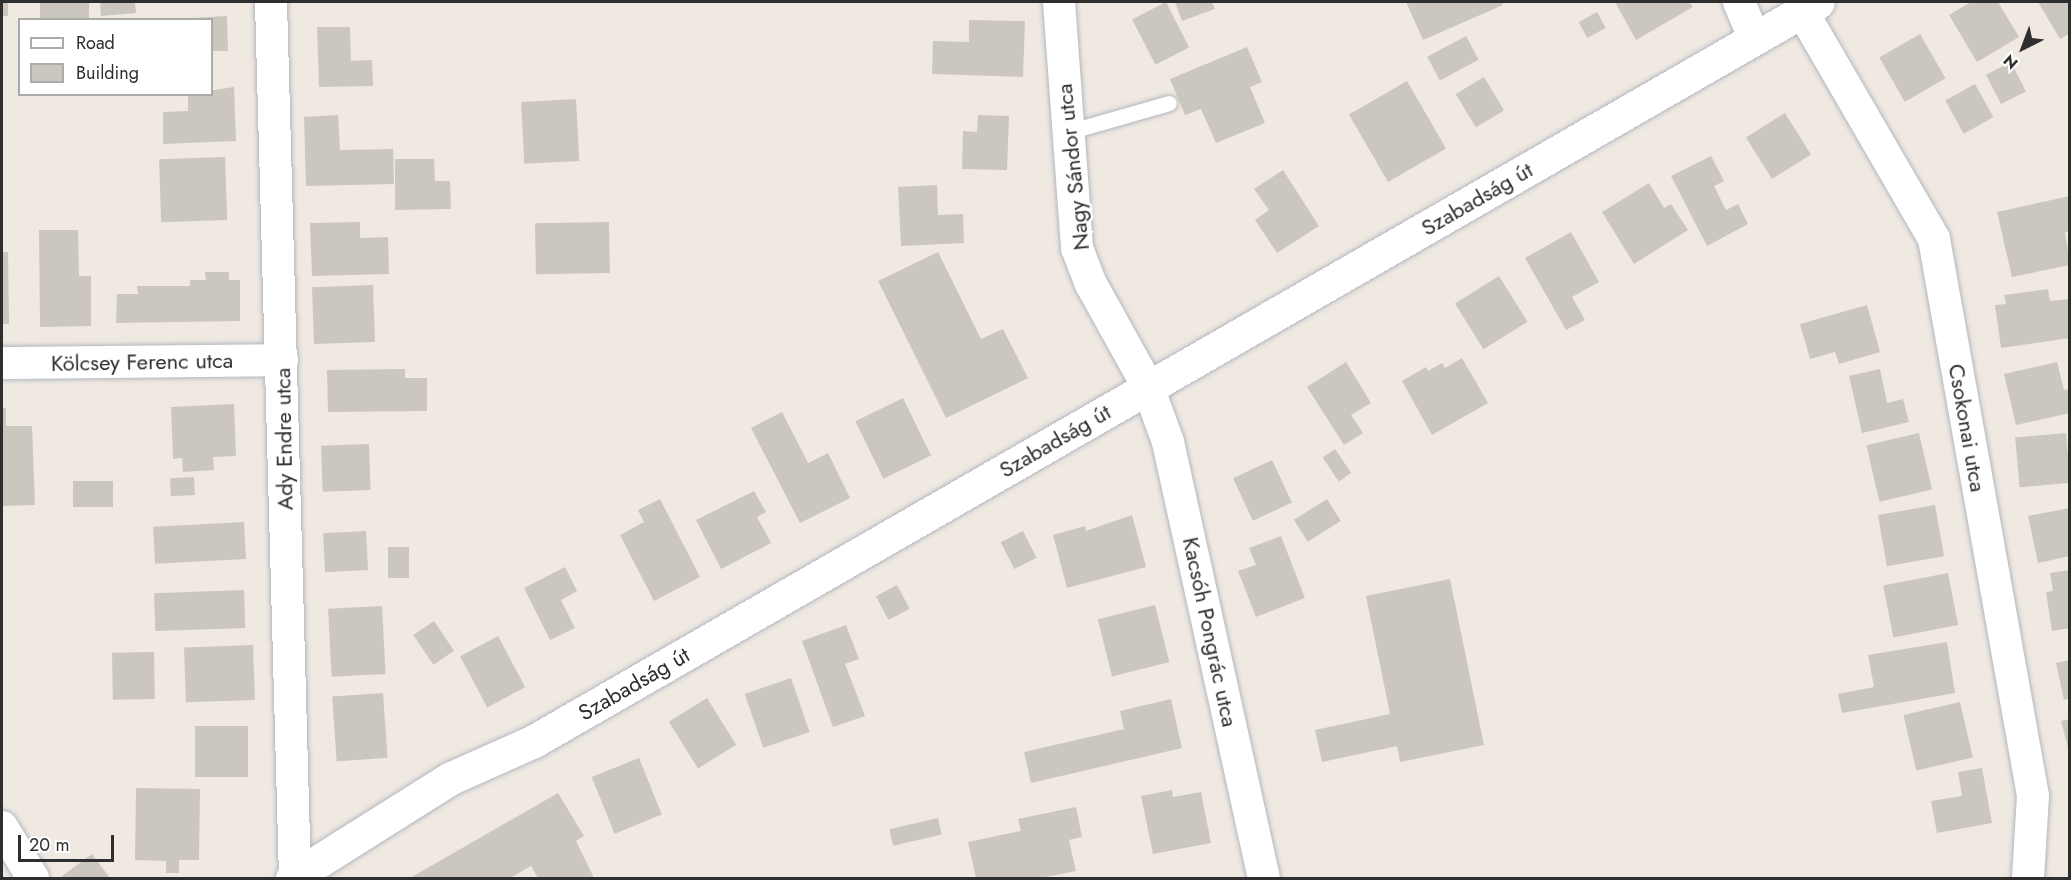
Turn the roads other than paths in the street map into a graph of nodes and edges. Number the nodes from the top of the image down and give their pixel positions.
1 (271, 2) edge
2 (1059, 2) edge
3 (1739, 2) edge
4 (1810, 6) edge
5 (1754, 38) junction
6 (1169, 103) dead end
7 (1068, 132) junction
8 (282, 360) junction
9 (2, 363) edge
10 (1149, 387) junction
11 (2, 827) edge
12 (293, 878) edge
13 (33, 879) edge
14 (1264, 879) edge
15 (2028, 879) edge

1 - 8 street, Ady Endre utca
2 - 7 street, Nagy Sándor utca
3 - 5 street
4 - 5 street, Szabadság út
4 - 15 street, Csokonai utca
5 - 10 street, Szabadság út
6 - 7 lane
7 - 10 street, Nagy Sándor utca
8 - 9 street, Kölcsey Ferenc utca
8 - 12 street, Ady Endre utca
10 - 12 street, Szabadság út
10 - 14 street, Kacsóh Pongrác utca
11 - 13 street

